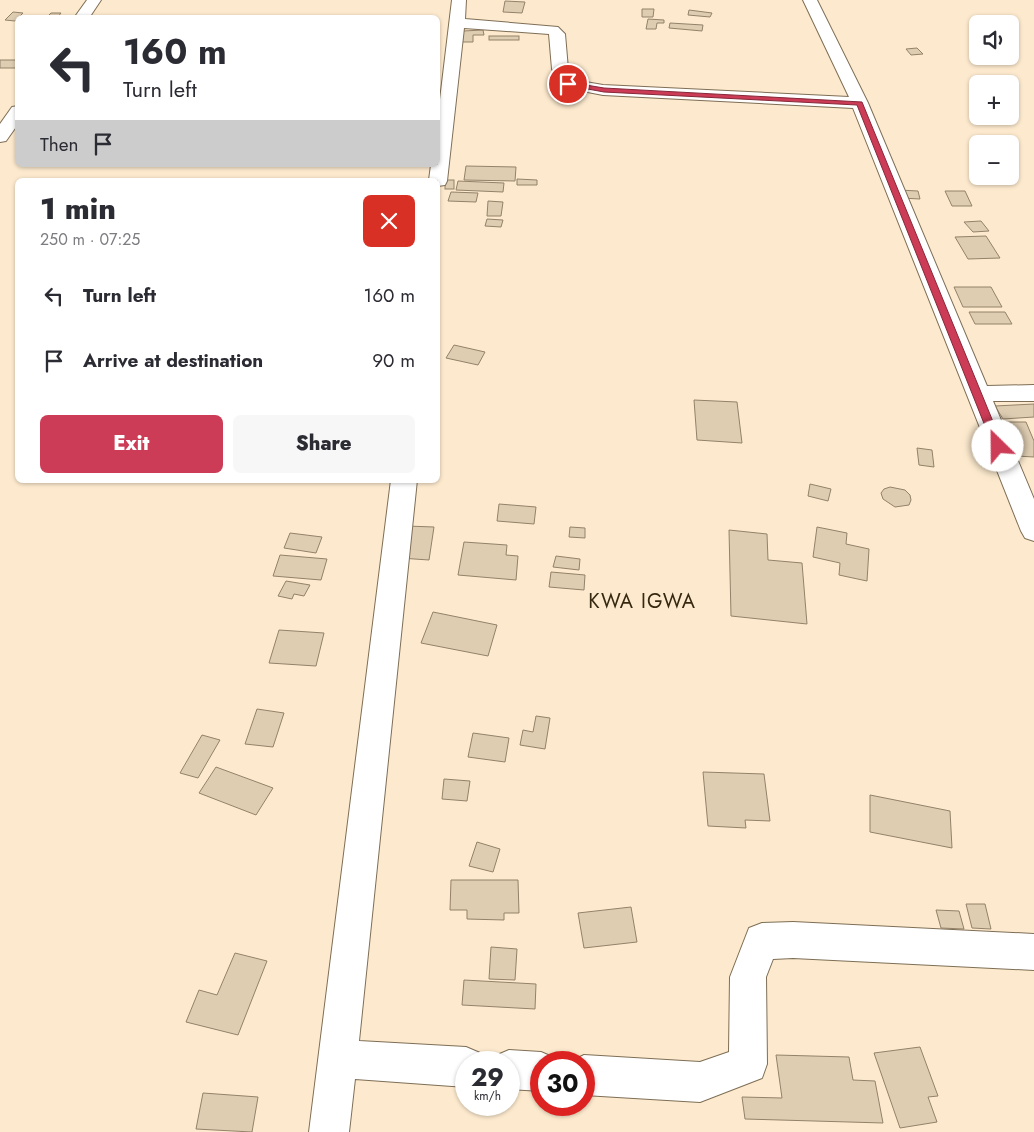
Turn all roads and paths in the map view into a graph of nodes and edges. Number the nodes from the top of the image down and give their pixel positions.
1 (94, 0) edge
2 (459, 0) edge
3 (810, 0) edge
4 (83, 15) edge
5 (456, 23) junction
6 (440, 44) edge
7 (456, 45) junction
8 (860, 103) junction
9 (15, 115) edge
10 (0, 137) edge
11 (440, 166) edge
12 (1034, 393) edge
13 (977, 394) junction
14 (404, 483) edge
15 (1034, 531) edge
16 (1034, 952) edge
17 (339, 1059) junction
18 (455, 1066) edge
19 (595, 1076) edge
20 (329, 1132) edge

1 - 4 street
2 - 5 street
3 - 8 street
5 - 7 street
5 - 8 street
6 - 7 street
7 - 11 street
8 - 13 street
9 - 10 street
12 - 13 street
13 - 15 street
14 - 17 street
16 - 19 street
17 - 18 street
17 - 20 street

